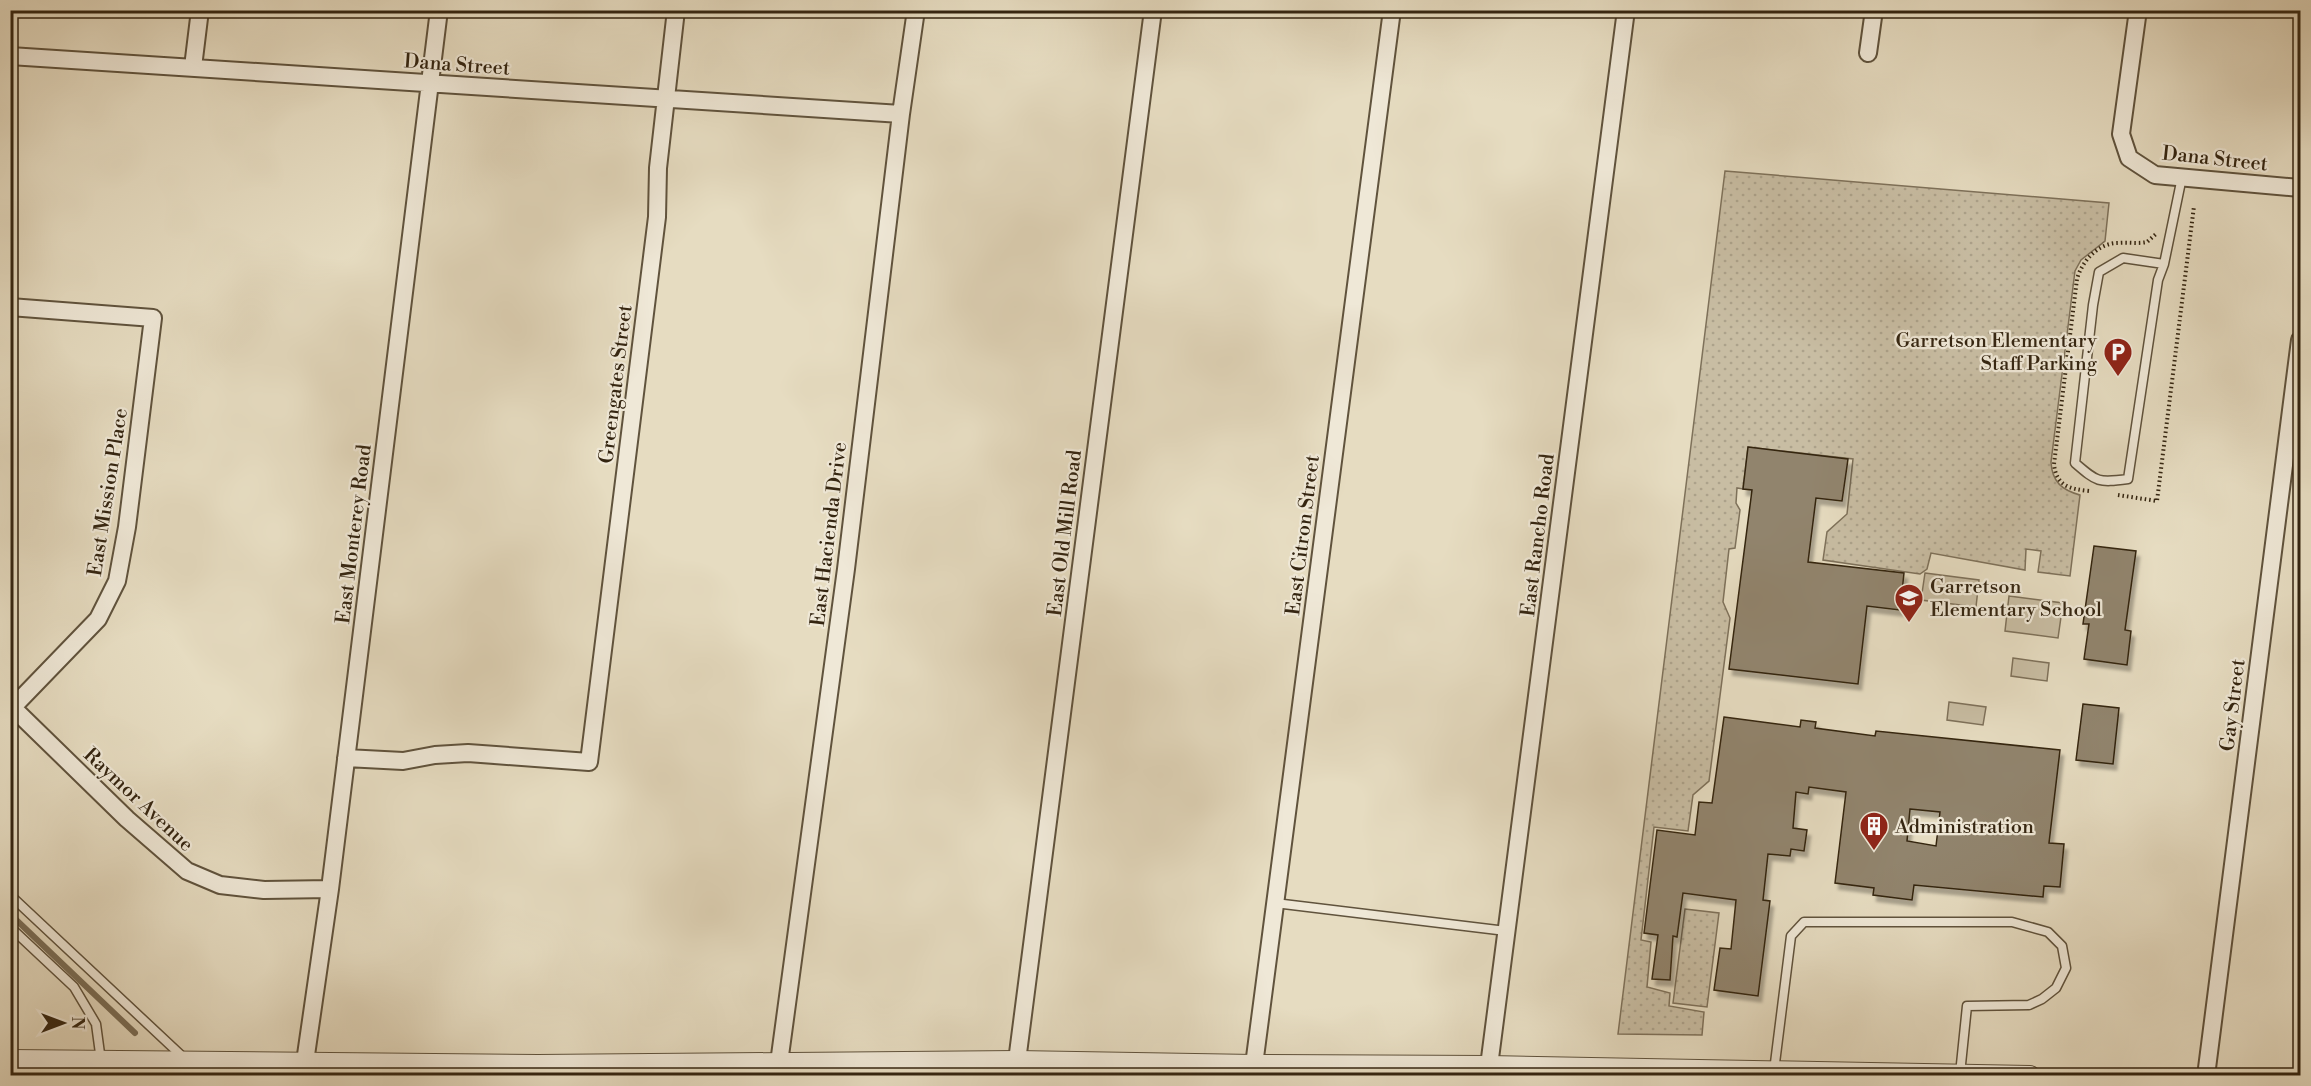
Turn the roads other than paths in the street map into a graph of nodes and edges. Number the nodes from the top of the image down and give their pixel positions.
1 (200, 10) edge
2 (439, 10) edge
3 (676, 10) edge
4 (916, 10) edge
5 (1153, 10) edge
6 (1392, 10) edge
7 (1626, 10) edge
8 (1874, 10) edge
9 (2138, 10) edge
10 (1868, 53) dead end
11 (10, 56) edge
12 (193, 67) junction
13 (429, 83) junction
14 (665, 99) junction
15 (901, 114) junction
16 (2182, 177) junction
17 (2301, 188) edge
18 (2164, 264) junction
19 (10, 307) edge
20 (2301, 340) edge
21 (12, 706) edge
22 (346, 758) junction
23 (330, 889) junction
24 (10, 895) edge
25 (1275, 903) junction
26 (10, 927) edge
27 (1506, 931) junction
28 (10, 1060) edge
29 (101, 1060) junction
30 (1017, 1060) junction
31 (187, 1061) junction
32 (304, 1062) junction
33 (779, 1063) junction
34 (1254, 1065) junction
35 (1489, 1066) junction
36 (538, 1070) edge
37 (1774, 1071) junction
38 (1960, 1074) junction
39 (212, 1076) edge
40 (2030, 1076) edge
41 (2206, 1076) edge

1 - 12 street
2 - 13 street, East Monterey Road
3 - 14 street, Greengates Street
4 - 15 street, East Hacienda Drive
5 - 30 street, East Old Mill Road
6 - 25 street, East Citron Street
7 - 27 street, East Rancho Road
8 - 10 street
9 - 16 street, Dana Street
11 - 12 street, Dana Street
12 - 13 street, Dana Street
13 - 14 street, Dana Street
13 - 22 street, East Monterey Road
14 - 15 street, Dana Street
14 - 22 street, Greengates Street
15 - 33 street, East Hacienda Drive
16 - 17 street, Dana Street
16 - 18 lane
18 - 18 lane
19 - 21 street, East Mission Place
20 - 41 street, Gay Street
21 - 23 street, Raymor Avenue
22 - 23 street, East Monterey Road
23 - 32 street, East Monterey Road
24 - 31 lane
25 - 27 lane
25 - 34 street, East Citron Street
26 - 29 lane
27 - 35 street, East Rancho Road
28 - 29 street
29 - 31 street
30 - 33 street
30 - 34 street
31 - 32 street
31 - 39 lane
32 - 36 street
33 - 36 street
34 - 35 street
35 - 37 street
37 - 38 street
37 - 38 lane
38 - 40 street

